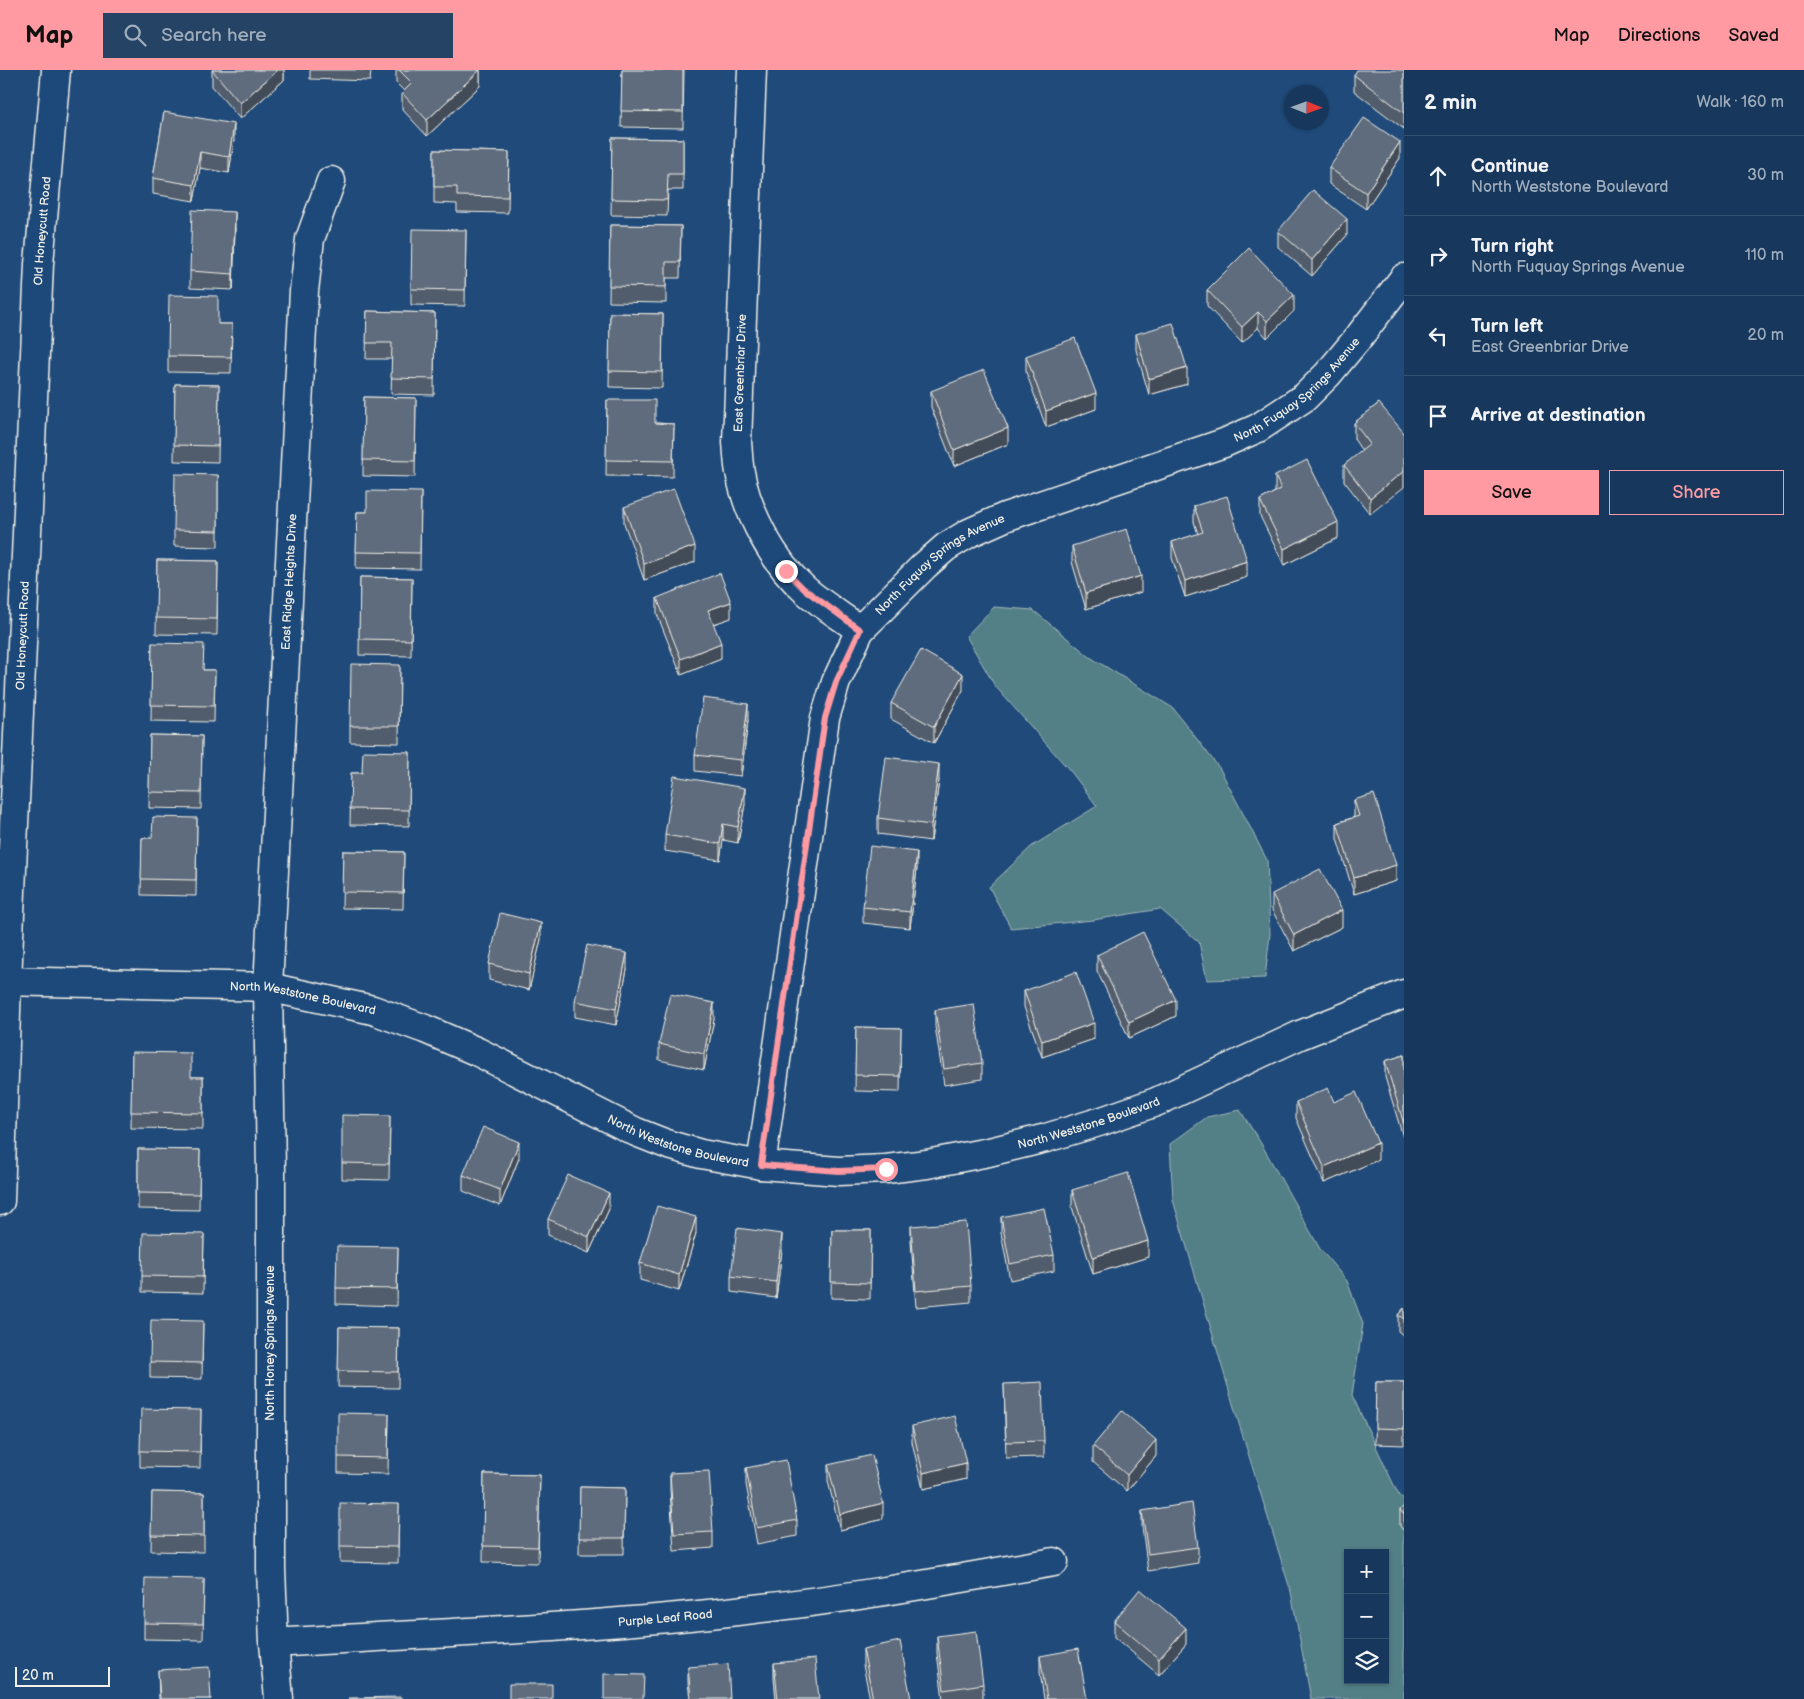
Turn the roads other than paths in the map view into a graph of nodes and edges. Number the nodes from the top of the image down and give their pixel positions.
1 (56, 70) edge
2 (752, 70) edge
3 (332, 180) dead end
4 (1404, 278) edge
5 (860, 630) junction
6 (3, 981) edge
7 (268, 987) junction
8 (1404, 994) edge
9 (761, 1165) junction
10 (0, 1201) edge
11 (1054, 1562) dead end
12 (274, 1643) junction
13 (279, 1699) edge

1 - 6 street, Old Honeycutt Road
2 - 5 street, East Greenbriar Drive
3 - 7 street, East Ridge Heights Drive
4 - 5 street, North Fuquay Springs Avenue
5 - 9 street, North Fuquay Springs Avenue
6 - 7 street, North Weststone Boulevard
6 - 10 street, Old Honeycutt Road
7 - 9 street, North Weststone Boulevard
7 - 12 street, North Honey Springs Avenue
8 - 9 street, North Weststone Boulevard
11 - 12 street, Purple Leaf Road
12 - 13 street, North Honey Springs Avenue

